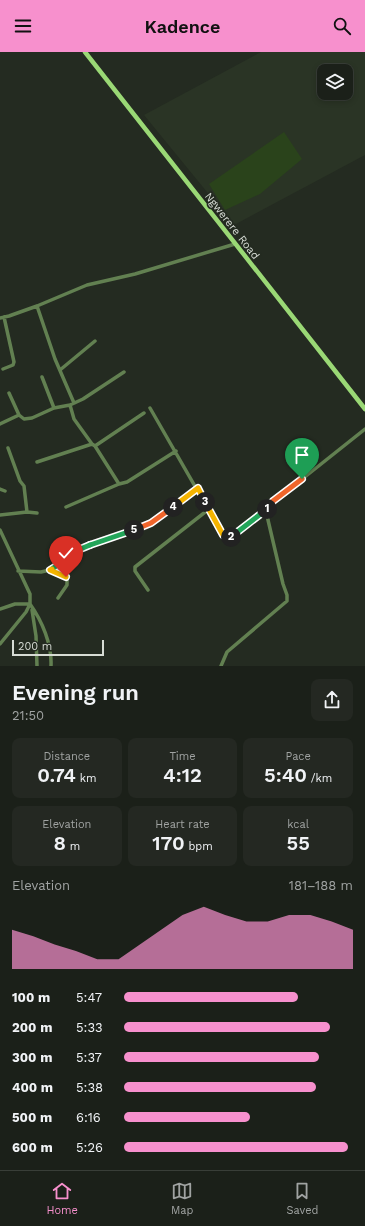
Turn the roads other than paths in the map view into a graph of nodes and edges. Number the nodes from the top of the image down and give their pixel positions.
1 (85, 52) edge
2 (235, 244) junction
3 (37, 306) junction
4 (2, 317) edge
5 (95, 341) dead end
6 (3, 369) dead end
7 (60, 370) junction
8 (124, 372) dead end
9 (42, 377) dead end
10 (9, 393) dead end
11 (72, 404) junction
12 (54, 408) junction
13 (150, 408) dead end
14 (365, 409) edge
15 (144, 413) dead end
16 (19, 416) junction
17 (0, 424) edge
18 (365, 429) edge
19 (93, 445) junction
20 (8, 448) dead end
21 (176, 451) junction
22 (37, 462) dead end
23 (119, 484) junction
24 (198, 488) junction
25 (0, 490) edge
26 (5, 491) dead end
27 (66, 507) dead end
28 (209, 509) junction
29 (266, 510) junction
30 (27, 512) junction
31 (37, 513) dead end
32 (0, 515) edge
33 (0, 532) edge
34 (50, 570) junction
35 (18, 571) junction
36 (148, 590) dead end
37 (58, 598) dead end
38 (31, 605) junction
39 (0, 609) edge
40 (0, 644) edge
41 (36, 666) edge
42 (51, 666) edge
43 (221, 666) edge

1 - 2 main road, Ngwerere Road
2 - 3 street
2 - 14 main road, Ngwerere Road
3 - 4 street
3 - 7 street
4 - 6 street
5 - 7 street
7 - 11 street
8 - 11 street
9 - 12 street
10 - 16 street
11 - 12 street
11 - 19 street
12 - 16 street
13 - 21 street
15 - 19 street
16 - 17 street
18 - 29 street
19 - 22 street
19 - 23 street
20 - 30 street
21 - 23 street
21 - 24 street
23 - 27 street
24 - 28 street
24 - 34 street
25 - 26 street
28 - 29 street
28 - 36 street
29 - 43 street
30 - 31 street
30 - 32 street
33 - 35 street
34 - 35 street
34 - 37 street
35 - 38 street
38 - 39 street
38 - 40 street
38 - 41 street
38 - 42 street

